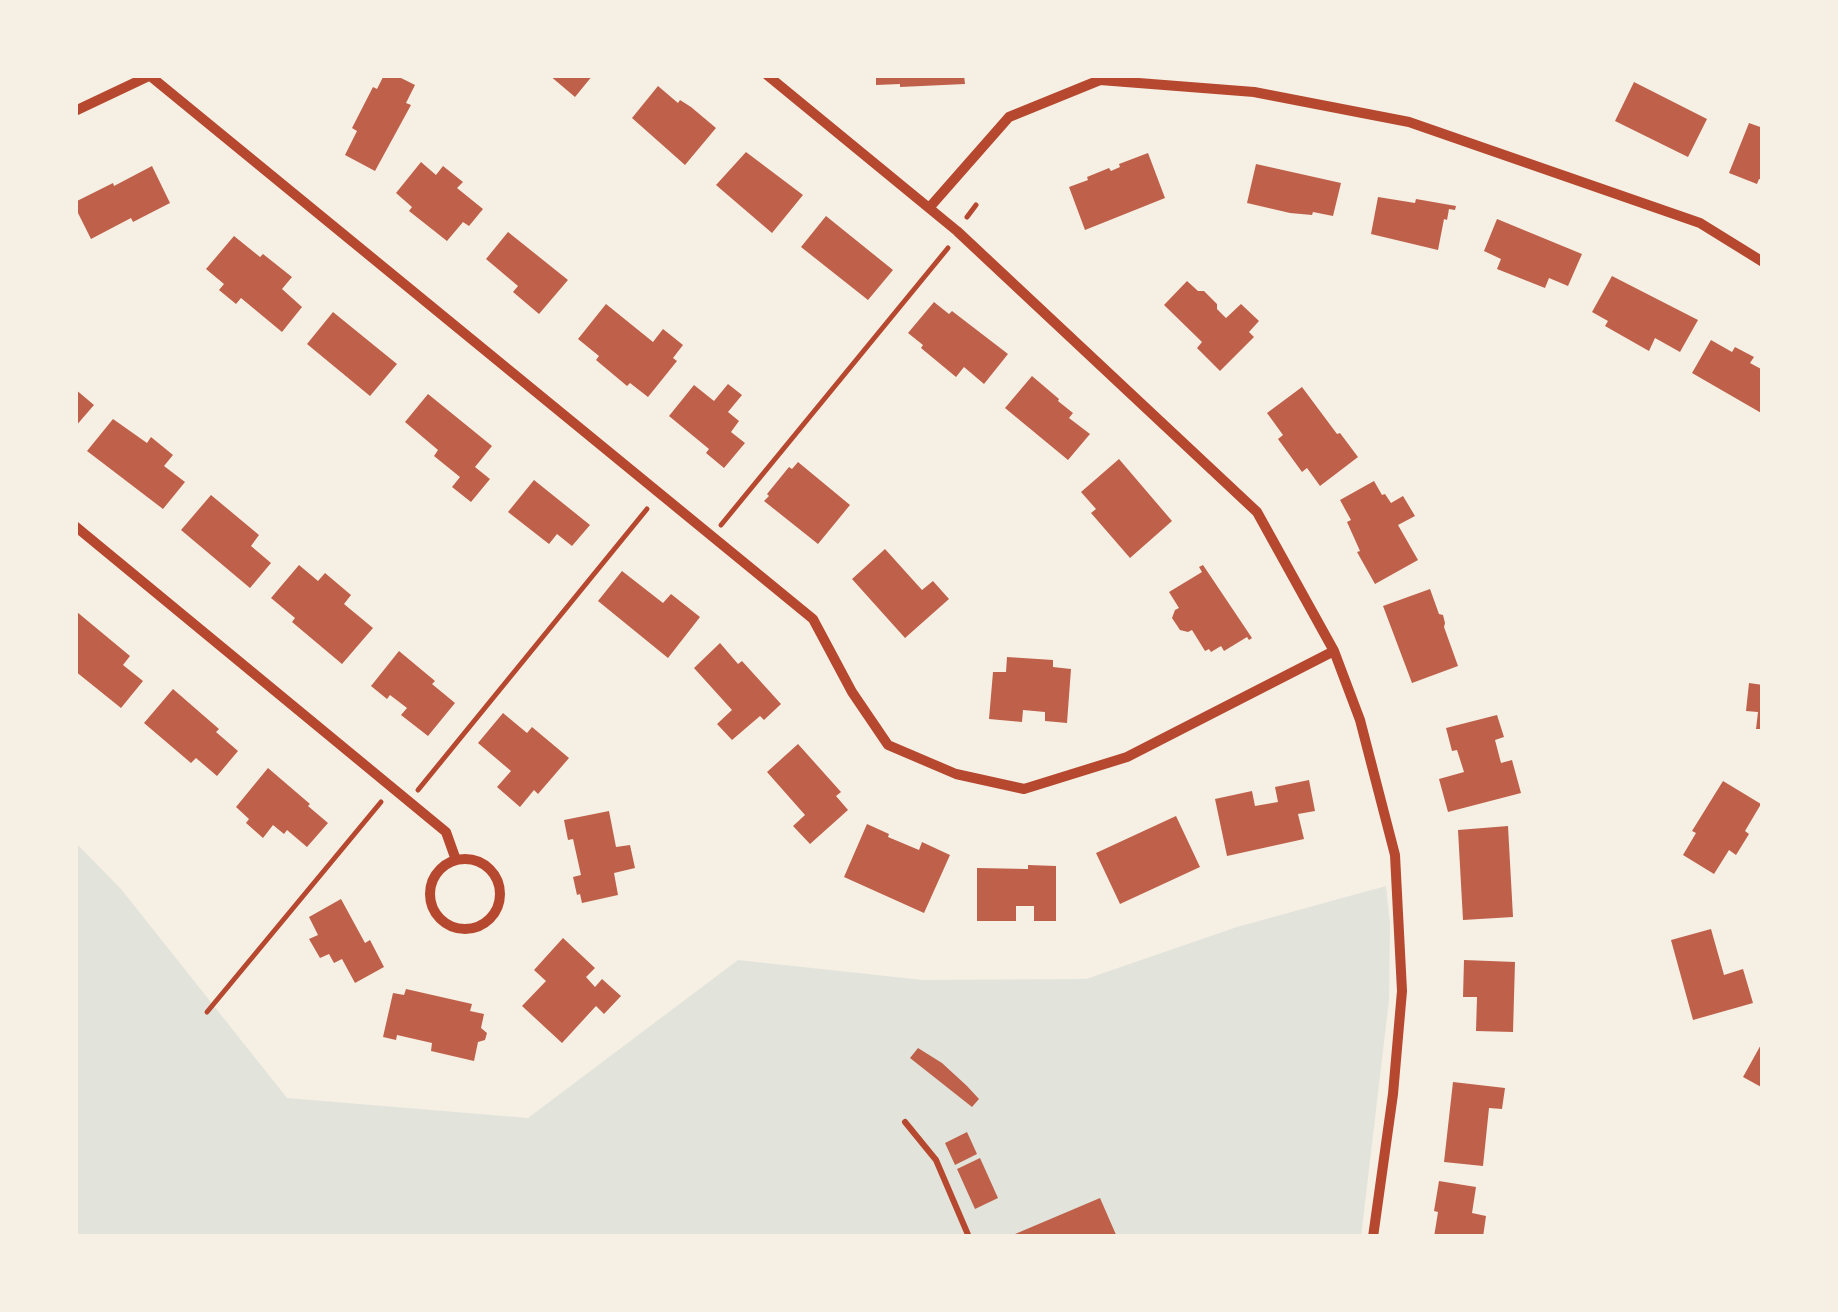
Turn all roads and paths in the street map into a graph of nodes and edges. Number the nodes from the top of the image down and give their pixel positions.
1 (150, 75) edge
2 (766, 75) edge
3 (75, 112) edge
4 (976, 206) dead end
5 (929, 208) junction
6 (957, 230) junction
7 (1763, 262) edge
8 (647, 509) dead end
9 (75, 526) edge
10 (712, 535) junction
11 (1334, 652) junction
12 (392, 788) junction
13 (409, 801) junction
14 (456, 860) junction
15 (206, 1012) dead end
16 (906, 1122) dead end
17 (969, 1237) edge
18 (1373, 1237) edge

1 - 3 street
1 - 10 street
2 - 5 street
4 - 6 path
5 - 6 street
5 - 7 street
6 - 10 path
6 - 11 street
8 - 13 path
9 - 12 street
10 - 11 street
11 - 18 street
12 - 13 street
12 - 15 path
13 - 14 street
14 - 14 street
16 - 17 lane

